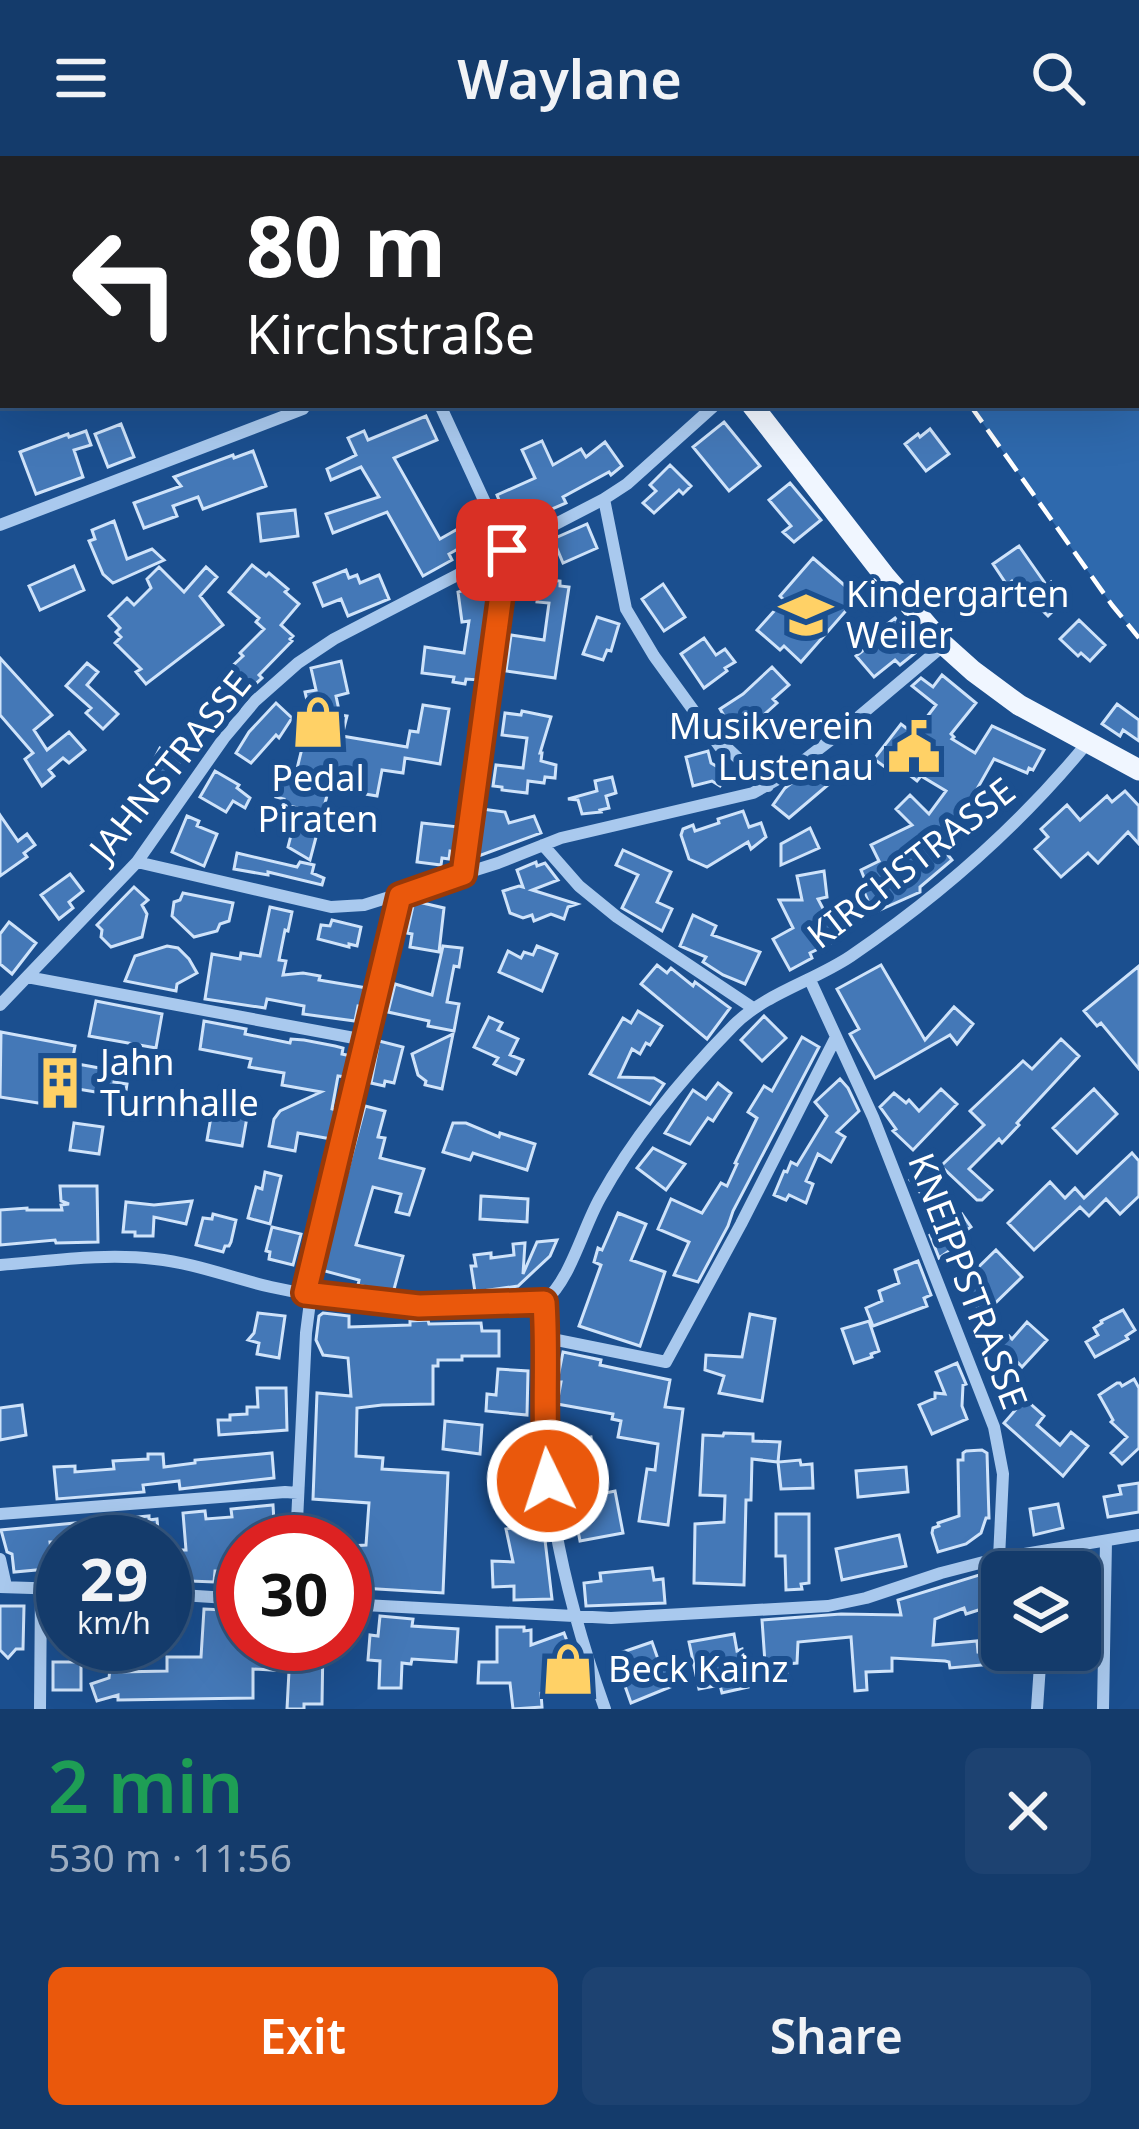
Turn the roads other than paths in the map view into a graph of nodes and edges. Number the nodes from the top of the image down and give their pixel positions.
1 (304, 408) edge
2 (441, 408) edge
3 (712, 408) edge
4 (754, 408) edge
5 (604, 499) junction
6 (0, 525) edge
7 (507, 550) junction
8 (944, 645) junction
9 (1088, 742) junction
10 (1139, 770) edge
11 (768, 786) junction
12 (543, 845) junction
13 (137, 862) junction
14 (463, 874) junction
15 (400, 896) junction
16 (27, 977) junction
17 (810, 980) junction
18 (0, 1005) edge
19 (753, 1008) junction
20 (836, 1036) junction
21 (365, 1040) junction
22 (0, 1265) edge
23 (308, 1294) junction
24 (544, 1302) junction
25 (547, 1338) junction
26 (298, 1493) junction
27 (0, 1514) edge
28 (297, 1515) edge
29 (1139, 1535) edge
30 (1106, 1541) junction
31 (1049, 1550) joint
32 (999, 1551) edge
33 (1043, 1551) edge
34 (0, 1559) edge
35 (981, 1563) edge
36 (3, 1587) edge
37 (36, 1588) edge
38 (372, 1606) edge
39 (574, 1617) junction
40 (40, 1671) edge
41 (1039, 1671) edge
42 (40, 1709) edge
43 (605, 1709) edge
44 (1036, 1709) edge
45 (1103, 1709) edge

1 - 6 street
2 - 7 street
3 - 5 street, JAHNSTRASSE
4 - 8 main road
5 - 7 street, JAHNSTRASSE
5 - 11 street
7 - 13 street, JAHNSTRASSE
7 - 14 street
8 - 9 main road
8 - 11 street
9 - 10 main road
9 - 17 street, KIRCHSTRASSE
11 - 12 street
12 - 14 street
12 - 19 street
13 - 15 street
13 - 16 street, JAHNSTRASSE
14 - 15 street
15 - 21 street
16 - 18 street, JAHNSTRASSE
16 - 21 street
17 - 19 street, KIRCHSTRASSE
17 - 20 street, KNEIPPSTRASSE
19 - 24 street, KIRCHSTRASSE
20 - 25 street
20 - 32 street, KNEIPPSTRASSE
21 - 23 street
22 - 23 street
23 - 24 street
23 - 26 street
24 - 25 street
25 - 39 street
26 - 27 street
26 - 28 street
29 - 30 street
30 - 31 street
30 - 45 street
31 - 33 street
34 - 36 street
35 - 39 street
36 - 37 street
38 - 39 street
39 - 43 street
40 - 42 street
41 - 44 street

